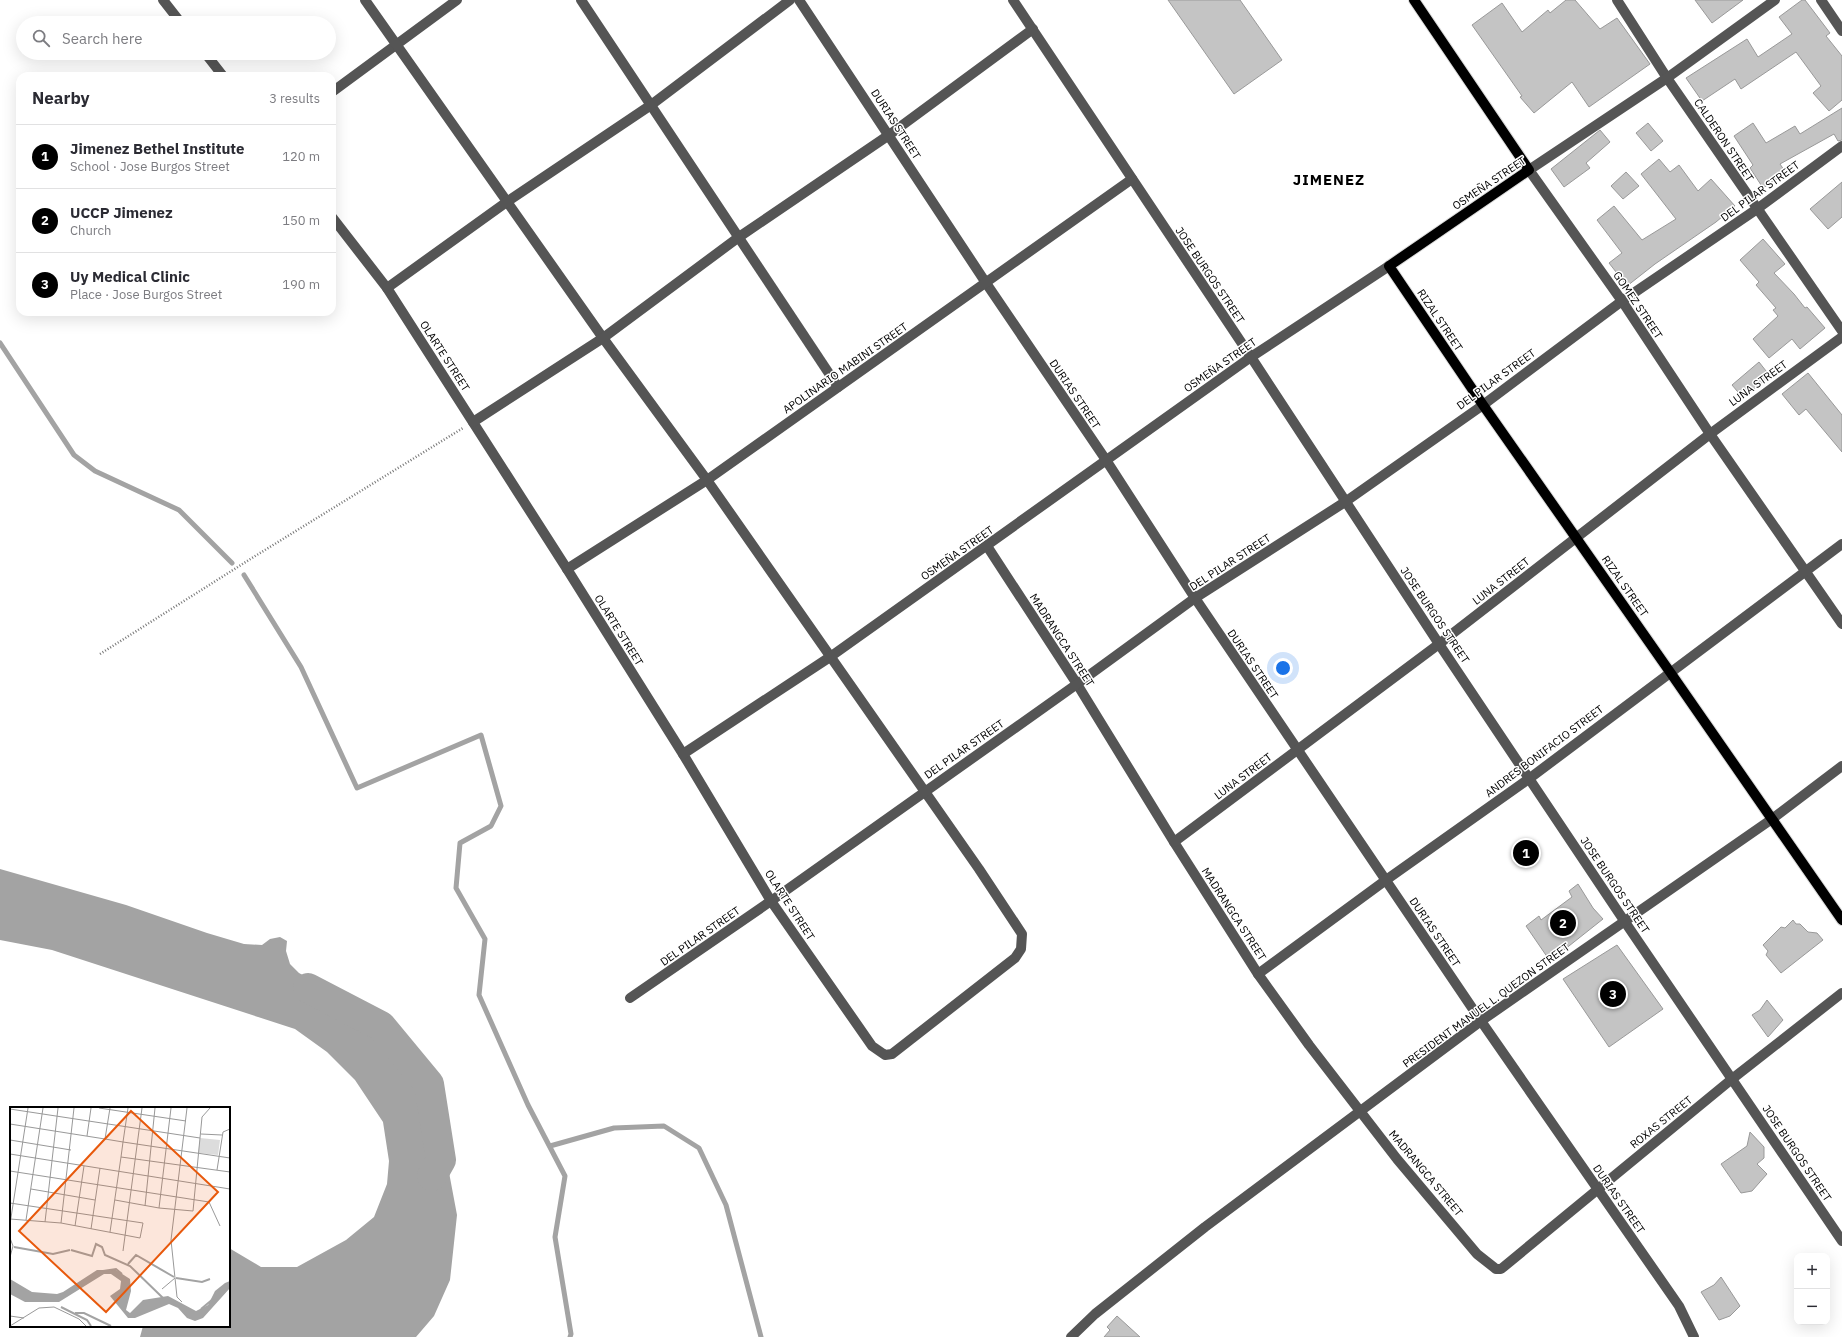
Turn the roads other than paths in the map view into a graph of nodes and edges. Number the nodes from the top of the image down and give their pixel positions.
1 (163, 0) edge
2 (365, 0) edge
3 (456, 0) edge
4 (580, 0) edge
5 (790, 0) edge
6 (799, 0) edge
7 (1013, 0) edge
8 (1414, 0) edge
9 (1617, 0) edge
10 (1775, 0) edge
11 (1821, 0) edge
12 (176, 16) edge
13 (1033, 29) junction
14 (1842, 31) edge
15 (396, 44) junction
16 (210, 60) edge
17 (220, 72) edge
18 (1667, 78) junction
19 (336, 89) edge
20 (652, 105) junction
21 (889, 135) junction
22 (1842, 146) edge
23 (1529, 170) junction
24 (1132, 179) junction
25 (508, 201) junction
26 (1757, 209) junction
27 (336, 222) edge
28 (739, 238) junction
29 (1389, 266) junction
30 (986, 283) junction
31 (387, 288) junction
32 (1622, 301) junction
33 (1842, 331) edge
34 (1842, 337) edge
35 (604, 338) junction
36 (1252, 357) junction
37 (838, 387) junction
38 (1483, 405) junction
39 (473, 422) junction
40 (1710, 434) junction
41 (1106, 460) junction
42 (707, 480) junction
43 (1346, 502) junction
44 (1577, 538) junction
45 (1842, 544) edge
46 (987, 546) junction
47 (567, 569) junction
48 (1805, 571) junction
49 (1195, 598) junction
50 (1842, 624) edge
51 (1439, 644) junction
52 (830, 657) junction
53 (1670, 672) junction
54 (1077, 684) junction
55 (1297, 750) junction
56 (683, 754) junction
57 (1842, 766) edge
58 (1530, 778) junction
59 (924, 792) junction
60 (1772, 819) junction
61 (1174, 842) junction
62 (1386, 880) junction
63 (771, 901) junction
64 (1842, 920) edge
65 (1625, 922) junction
66 (1258, 974) junction
67 (1842, 993) edge
68 (630, 998) dead end
69 (1481, 1021) junction
70 (1732, 1079) junction
71 (1360, 1112) junction
72 (1598, 1188) junction
73 (1842, 1241) edge
74 (1496, 1269) joint
75 (1071, 1337) edge
76 (1694, 1337) edge

1 - 12 street
2 - 15 street
3 - 15 street
4 - 20 street
5 - 20 street
6 - 21 street, DURIAS STREET
7 - 13 street, JOSE BURGOS STREET
8 - 23 main road, GOMEZ STREET
9 - 18 street, CALDERON STREET
10 - 18 street, OSMEÑA STREET
11 - 14 street
13 - 21 street
13 - 24 street, JOSE BURGOS STREET
15 - 19 street
15 - 25 street
16 - 17 street
18 - 23 street, OSMEÑA STREET
18 - 26 street, CALDERON STREET
20 - 25 street
20 - 28 street
21 - 28 street
21 - 30 street, DURIAS STREET
22 - 26 street, DEL PILAR STREET
23 - 29 main road, OSMEÑA STREET
23 - 32 street, GOMEZ STREET
24 - 30 street, APOLINARIO MABINI STREET
24 - 36 street, JOSE BURGOS STREET
25 - 31 street
25 - 35 street
26 - 32 street, DEL PILAR STREET
26 - 33 street, CALDERON STREET
27 - 31 street, OLARTE STREET
28 - 35 street
28 - 37 street
29 - 36 street, OSMEÑA STREET
29 - 38 main road, RIZAL STREET
30 - 37 street, APOLINARIO MABINI STREET
30 - 41 street, DURIAS STREET
31 - 39 street, OLARTE STREET
32 - 38 street, DEL PILAR STREET
32 - 40 street, GOMEZ STREET
34 - 40 street, LUNA STREET
35 - 39 street
35 - 42 street
36 - 41 street, OSMEÑA STREET
36 - 43 street, JOSE BURGOS STREET
37 - 42 street, APOLINARIO MABINI STREET
38 - 43 street, DEL PILAR STREET
38 - 44 main road, RIZAL STREET
39 - 47 street, OLARTE STREET
40 - 44 street, LUNA STREET
40 - 48 street, GOMEZ STREET
41 - 46 street, OSMEÑA STREET
41 - 49 street, DURIAS STREET
42 - 47 street, APOLINARIO MABINI STREET
42 - 52 street
43 - 49 street, DEL PILAR STREET
43 - 51 street, JOSE BURGOS STREET
44 - 51 street, LUNA STREET
44 - 53 main road, RIZAL STREET
45 - 48 street, ANDRES BONIFACIO STREET
46 - 52 street, OSMEÑA STREET
46 - 54 street, MADRANGCA STREET
47 - 56 street, OLARTE STREET
48 - 50 street, GOMEZ STREET
48 - 53 street, ANDRES BONIFACIO STREET
49 - 54 street, DEL PILAR STREET
49 - 55 street, DURIAS STREET
51 - 55 street, LUNA STREET
51 - 58 street, JOSE BURGOS STREET
52 - 56 street, OSMEÑA STREET
52 - 59 street
53 - 58 street, ANDRES BONIFACIO STREET
53 - 60 main road, RIZAL STREET
54 - 59 street, DEL PILAR STREET
54 - 61 street, MADRANGCA STREET
55 - 61 street, LUNA STREET
55 - 62 street, DURIAS STREET
56 - 63 street, OLARTE STREET
57 - 60 street, PRESIDENT MANUEL L. QUEZON STREET
58 - 62 street, ANDRES BONIFACIO STREET
58 - 65 street, JOSE BURGOS STREET
59 - 63 street, DEL PILAR STREET
59 - 63 street, OLARTE STREET
60 - 64 main road, RIZAL STREET
60 - 65 street, PRESIDENT MANUEL L. QUEZON STREET
61 - 66 street, MADRANGCA STREET
62 - 66 street, ANDRES BONIFACIO STREET
62 - 69 street, DURIAS STREET
63 - 68 street, DEL PILAR STREET
65 - 69 street, PRESIDENT MANUEL L. QUEZON STREET
65 - 70 street, JOSE BURGOS STREET
66 - 71 street, MADRANGCA STREET
67 - 70 street, ROXAS STREET
69 - 71 street, PRESIDENT MANUEL L. QUEZON STREET
69 - 72 street, DURIAS STREET
70 - 72 street, ROXAS STREET
70 - 73 street, JOSE BURGOS STREET
71 - 74 street, MADRANGCA STREET
71 - 75 street, PRESIDENT MANUEL L. QUEZON STREET
72 - 74 street, ROXAS STREET
72 - 76 street, DURIAS STREET

